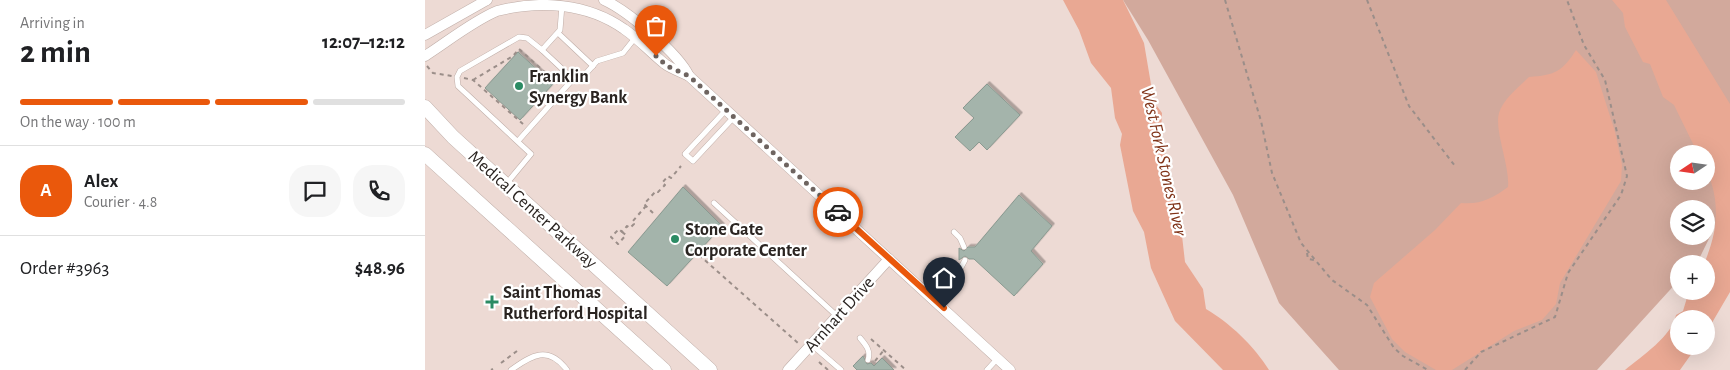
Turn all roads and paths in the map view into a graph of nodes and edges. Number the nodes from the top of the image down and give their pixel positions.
1 (487, 0) edge
2 (604, 0) edge
3 (1225, 0) edge
4 (1367, 0) edge
5 (1567, 0) edge
6 (563, 4) junction
7 (558, 32) junction
8 (425, 35) edge
9 (635, 38) junction
10 (542, 50) junction
11 (425, 56) edge
12 (427, 66) dead end
13 (593, 66) junction
14 (689, 76) junction
15 (457, 77) junction
16 (573, 79) junction
17 (473, 80) junction
18 (559, 85) dead end
19 (425, 107) edge
20 (726, 110) junction
21 (734, 117) junction
22 (528, 119) dead end
23 (517, 141) junction
24 (425, 154) edge
25 (681, 166) dead end
26 (1455, 166) dead end
27 (506, 184) junction
28 (714, 203) dead end
29 (646, 206) junction
30 (653, 213) dead end
31 (622, 232) junction
32 (954, 232) dead end
33 (965, 247) dead end
34 (699, 255) dead end
35 (889, 259) junction
36 (965, 260) dead end
37 (957, 275) dead end
38 (837, 316) junction
39 (860, 338) dead end
40 (871, 339) dead end
41 (798, 343) dead end
42 (811, 344) junction
43 (517, 351) dead end
44 (998, 357) junction
45 (815, 358) dead end
46 (868, 360) dead end
47 (501, 363) dead end
48 (511, 370) edge
49 (567, 370) edge
50 (664, 370) edge
51 (710, 370) edge
52 (788, 370) edge
53 (828, 370) edge
54 (841, 370) edge
55 (906, 370) edge
56 (987, 370) edge
57 (1010, 370) edge
58 (1428, 370) edge
59 (1465, 370) edge

1 - 8 street
2 - 14 street
3 - 58 path
4 - 26 path
5 - 59 path
6 - 7 lane
6 - 9 street
6 - 11 street
7 - 10 lane
7 - 13 lane
9 - 13 lane
9 - 14 street
10 - 15 lane
10 - 16 lane
12 - 15 path
13 - 16 lane
14 - 20 street
15 - 17 path
15 - 23 lane
16 - 23 lane
17 - 18 path
17 - 22 path
19 - 27 main road, Medical Center Parkway
20 - 21 street
20 - 21 lane
21 - 35 street
23 - 27 lane
24 - 50 main road, Medical Center Parkway
25 - 29 path
27 - 51 main road, Medical Center Parkway
28 - 38 lane
29 - 30 path
29 - 31 path
31 - 31 path
32 - 33 lane
34 - 41 path
35 - 38 street, Arnhart Drive
35 - 44 street
36 - 37 lane
38 - 42 street, Arnhart Drive
39 - 46 lane
40 - 55 path
42 - 52 street, Arnhart Drive
42 - 54 lane
43 - 47 path
44 - 56 lane
44 - 57 street
45 - 53 path
48 - 49 lane

